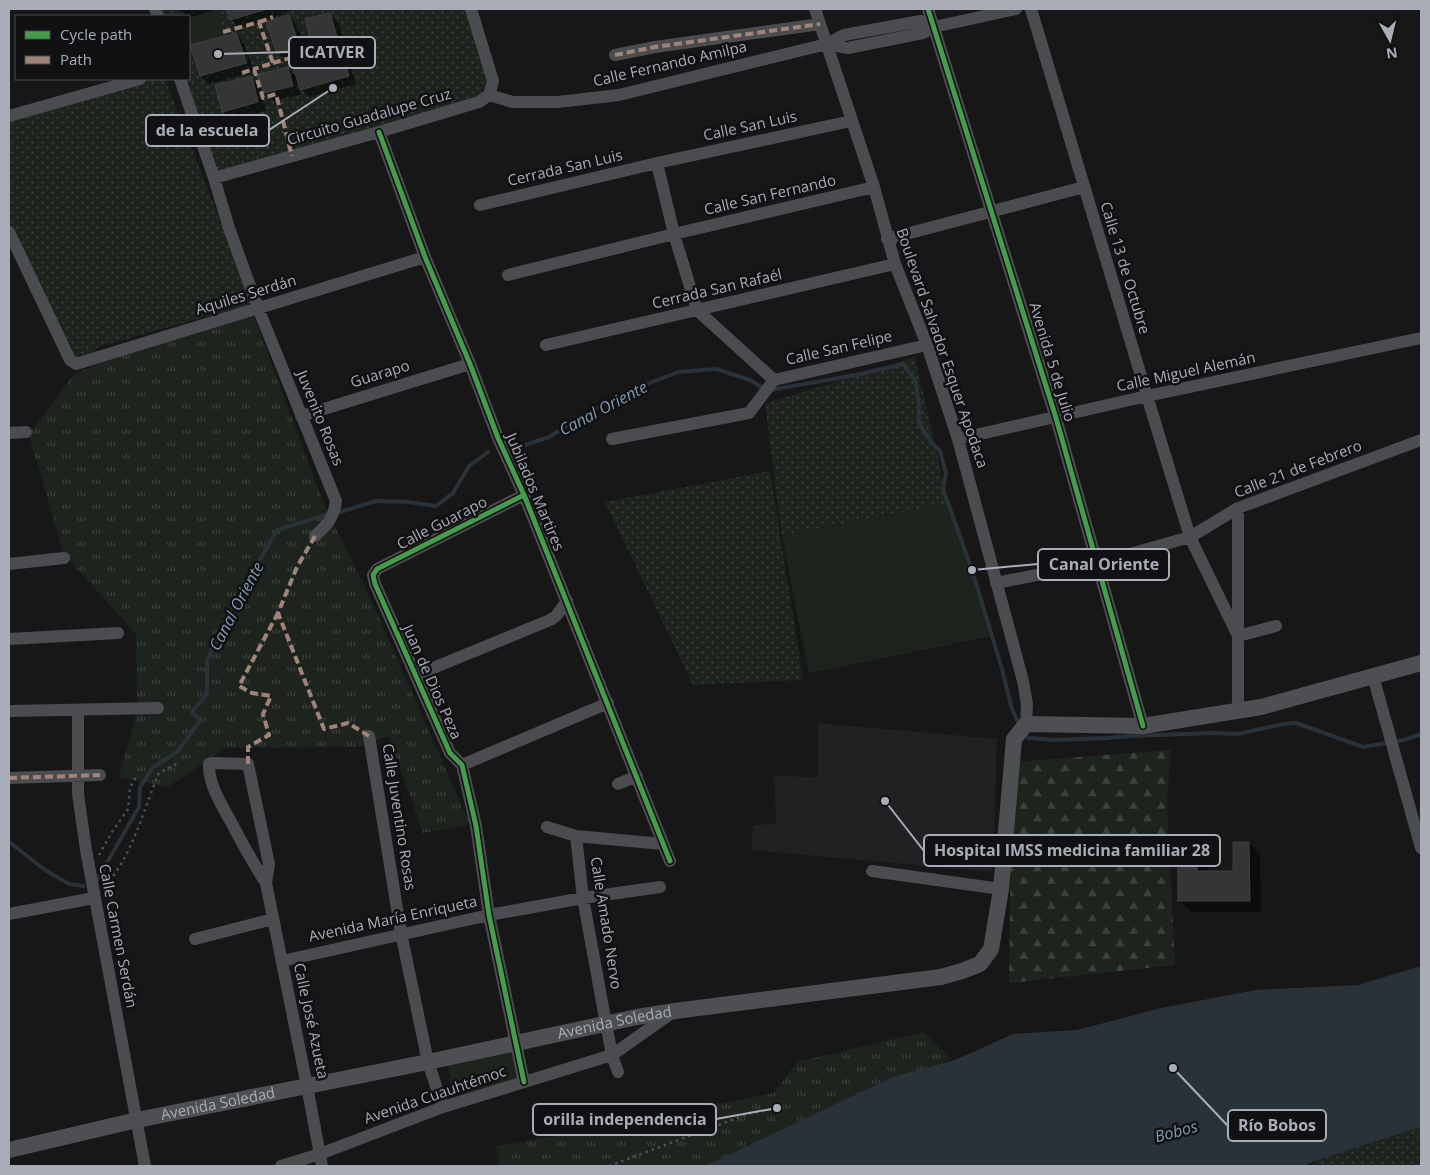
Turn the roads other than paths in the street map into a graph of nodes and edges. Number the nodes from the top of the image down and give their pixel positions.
1 (471, 9) edge
2 (815, 9) edge
3 (928, 9) edge
4 (1016, 9) edge
5 (1031, 9) edge
6 (820, 24) junction
7 (934, 27) junction
8 (827, 44) junction
9 (615, 54) dead end
10 (136, 80) edge
11 (180, 80) edge
12 (489, 95) junction
13 (9, 116) edge
14 (851, 120) junction
15 (379, 132) junction
16 (656, 163) junction
17 (214, 178) junction
18 (1084, 187) junction
19 (874, 188) junction
20 (480, 205) dead end
21 (991, 211) junction
22 (9, 232) edge
23 (674, 234) junction
24 (888, 239) junction
25 (425, 257) junction
26 (895, 264) junction
27 (508, 275) dead end
28 (258, 308) junction
29 (697, 310) junction
30 (1421, 338) edge
31 (546, 345) dead end
32 (927, 345) junction
33 (470, 364) junction
34 (774, 380) junction
35 (1147, 396) junction
36 (301, 416) junction
37 (1056, 418) junction
38 (26, 432) dead end
39 (9, 433) edge
40 (612, 439) dead end
41 (958, 439) junction
42 (1421, 440) edge
43 (524, 495) junction
44 (1238, 508) junction
45 (315, 536) dead end
46 (1190, 537) junction
47 (64, 558) dead end
48 (1098, 563) junction
49 (9, 564) edge
50 (373, 575) joint
51 (996, 583) junction
52 (567, 601) junction
53 (1276, 626) dead end
54 (118, 633) dead end
55 (1238, 636) junction
56 (9, 639) edge
57 (1421, 663) edge
58 (416, 675) junction
59 (1373, 676) junction
60 (608, 703) junction
61 (158, 708) dead end
62 (78, 710) junction
63 (9, 711) edge
64 (1238, 711) junction
65 (1026, 724) junction
66 (1143, 726) junction
67 (369, 736) dead end
68 (462, 764) junction
69 (100, 775) dead end
70 (78, 776) junction
71 (637, 776) junction
72 (9, 778) edge
73 (618, 784) dead end
74 (547, 827) dead end
75 (576, 836) junction
76 (663, 844) junction
77 (1421, 848) edge
78 (670, 862) dead end
79 (872, 871) dead end
80 (266, 883) junction
81 (660, 888) dead end
82 (1001, 889) junction
83 (94, 898) junction
84 (583, 898) junction
85 (9, 914) edge
86 (489, 915) junction
87 (273, 919) junction
88 (402, 934) junction
89 (195, 939) dead end
90 (282, 961) junction
91 (675, 1011) junction
92 (606, 1024) junction
93 (517, 1042) junction
94 (612, 1055) junction
95 (428, 1062) junction
96 (618, 1072) dead end
97 (524, 1082) junction
98 (307, 1086) junction
99 (443, 1107) junction
100 (137, 1120) junction
101 (9, 1150) edge
102 (321, 1160) edge
103 (145, 1166) edge
104 (281, 1166) edge

1 - 12 street
2 - 6 street, Boulevard Salvador Esquer Apodaca
3 - 7 street, Avenida 5 de Julio
4 - 7 street
5 - 18 street, Calle 13 de Octubre
6 - 8 street, Boulevard Salvador Esquer Apodaca
6 - 9 street
7 - 8 street
7 - 21 street, Avenida 5 de Julio
8 - 12 street, Calle Fernando Amilpa
8 - 14 street, Boulevard Salvador Esquer Apodaca
10 - 13 street
11 - 17 street
12 - 15 street, Circuito Guadalupe Cruz
14 - 16 street, Calle San Luis
14 - 19 street, Boulevard Salvador Esquer Apodaca
15 - 17 street, Circuito Guadalupe Cruz
15 - 25 street, Jubilados Martires
16 - 20 street, Cerrada San Luis
16 - 23 street
17 - 28 street, Juvenito Rosas
18 - 21 street
18 - 35 street, Calle 13 de Octubre
19 - 23 street, Calle San Fernando
19 - 24 street, Boulevard Salvador Esquer Apodaca
21 - 24 street
21 - 37 street, Avenida 5 de Julio
22 - 28 street, Aquiles Serdán
23 - 27 street, Calle San Fernando
23 - 29 street
24 - 26 street, Boulevard Salvador Esquer Apodaca
25 - 28 street, Aquiles Serdán
25 - 33 street, Jubilados Martires
26 - 29 street, Cerrada San Rafaél
26 - 32 street, Boulevard Salvador Esquer Apodaca
28 - 36 street, Juvenito Rosas
29 - 31 street, Cerrada San Rafaél
29 - 34 street, Calle San Felipe
30 - 35 street, Calle Miguel Alemán
32 - 34 street, Calle San Felipe
32 - 41 street, Boulevard Salvador Esquer Apodaca
33 - 36 street, Guarapo
33 - 43 street, Jubilados Martires
34 - 40 street
35 - 37 street, Calle Miguel Alemán
35 - 46 street, Calle 13 de Octubre
36 - 45 street, Juvenito Rosas
37 - 41 street, Calle Miguel Alemán
37 - 48 street, Avenida 5 de Julio
38 - 39 street
41 - 51 street, Boulevard Salvador Esquer Apodaca
42 - 44 street, Calle 21 de Febrero
43 - 50 street, Calle Guarapo
43 - 52 street, Jubilados Martires
44 - 46 street, Calle 21 de Febrero
44 - 55 street
46 - 48 street, Calle 21 de Febrero
46 - 55 street, Calle 13 de Octubre
47 - 49 street
48 - 51 street, Calle 21 de Febrero
48 - 66 street, Avenida 5 de Julio
50 - 58 street, Juan de Dios Peza
51 - 65 street, Boulevard Salvador Esquer Apodaca
52 - 58 street
52 - 60 street, Jubilados Martires
53 - 55 street
54 - 56 street
55 - 64 street
57 - 59 main road
58 - 68 street, Juan de Dios Peza
59 - 64 main road
59 - 77 street
60 - 68 street
60 - 71 street, Jubilados Martires
61 - 62 street
62 - 63 street
62 - 70 street, Calle Carmen Serdán
64 - 66 main road
65 - 66 main road
65 - 82 main road, Avenida Soledad
67 - 88 street, Calle Juventino Rosas
68 - 86 street, Juan de Dios Peza
69 - 70 street
70 - 72 street
70 - 83 street, Calle Carmen Serdán
71 - 73 street
71 - 76 street, Jubilados Martires
74 - 75 street
75 - 76 street
75 - 84 street, Calle Amado Nervo
76 - 78 street, Jubilados Martires
79 - 82 street
80 - 80 street, Calle José Azueta
80 - 87 street, Calle José Azueta
81 - 84 street, Avenida María Enriqueta
82 - 91 main road, Avenida Soledad
83 - 85 street
83 - 100 street, Calle Carmen Serdán
84 - 86 street, Avenida María Enriqueta
84 - 92 street, Calle Amado Nervo
86 - 88 street, Avenida María Enriqueta
86 - 93 street, Juan de Dios Peza
87 - 89 street
87 - 90 street, Calle José Azueta
88 - 90 street, Avenida María Enriqueta
88 - 95 street, Calle Juventino Rosas
90 - 98 street, Calle José Azueta
91 - 92 main road, Avenida Soledad
91 - 94 street, Avenida Cuauhtémoc
92 - 93 main road, Avenida Soledad
92 - 94 street, Calle Amado Nervo
93 - 95 main road, Avenida Soledad
93 - 97 street, Juan de Dios Peza
94 - 96 street, Calle Amado Nervo
94 - 97 street, Avenida Cuauhtémoc
95 - 98 main road, Avenida Soledad
95 - 99 street, Calle Juventino Rosas
97 - 99 street, Avenida Cuauhtémoc
98 - 100 main road, Avenida Soledad
98 - 102 street, Calle José Azueta
99 - 102 street, Avenida Cuauhtémoc
100 - 101 main road, Avenida Soledad
100 - 103 street, Calle Carmen Serdán
102 - 104 street, Avenida Cuauhtémoc

